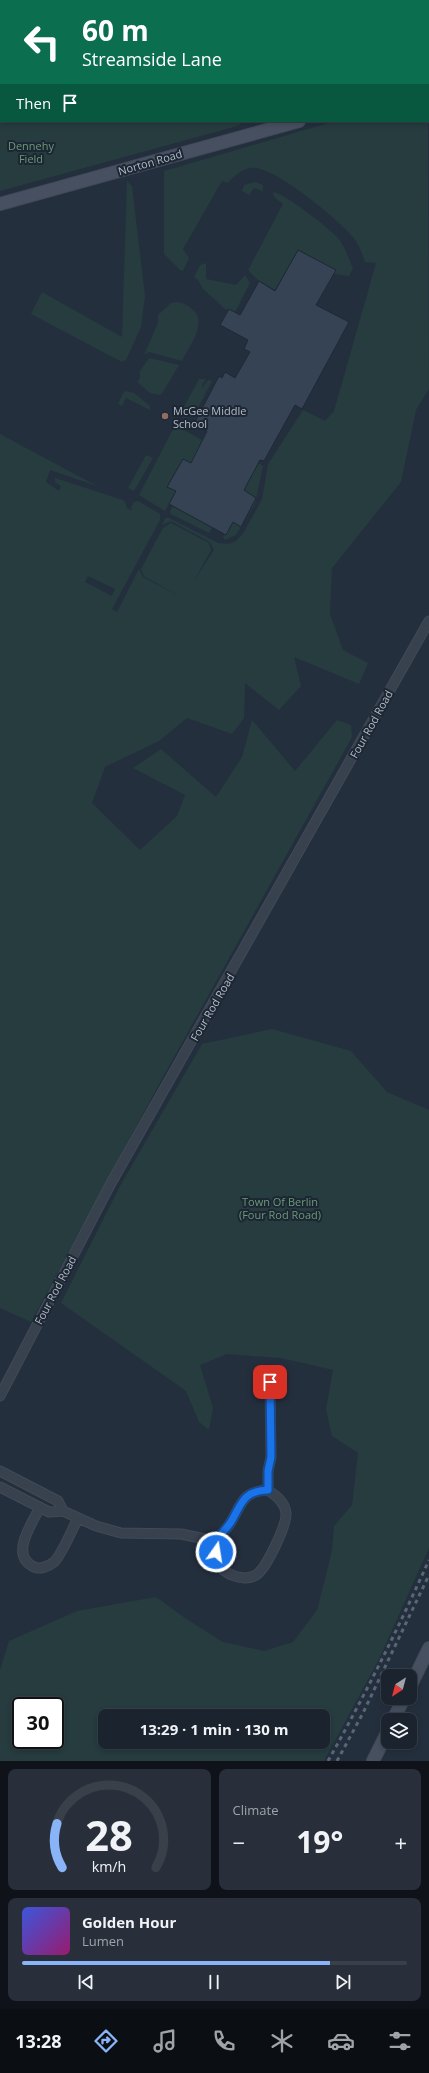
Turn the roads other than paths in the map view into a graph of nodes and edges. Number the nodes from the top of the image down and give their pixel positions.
1 (295, 122) edge
2 (0, 204) edge
3 (429, 621) edge
4 (270, 1382) dead end
5 (0, 1396) edge
6 (0, 1471) edge
7 (0, 1487) edge
8 (268, 1490) junction
9 (40, 1507) junction
10 (63, 1512) junction
11 (78, 1518) junction
12 (215, 1542) junction
13 (429, 1648) edge
14 (417, 1672) edge
15 (381, 1745) edge
16 (373, 1761) edge

1 - 2 main road, Norton Road
3 - 5 street, Four Rod Road
4 - 8 street
6 - 10 street
7 - 9 street
8 - 12 street
8 - 12 street
9 - 10 street
9 - 11 street
10 - 11 street
11 - 12 street
13 - 14 main road
15 - 16 main road

